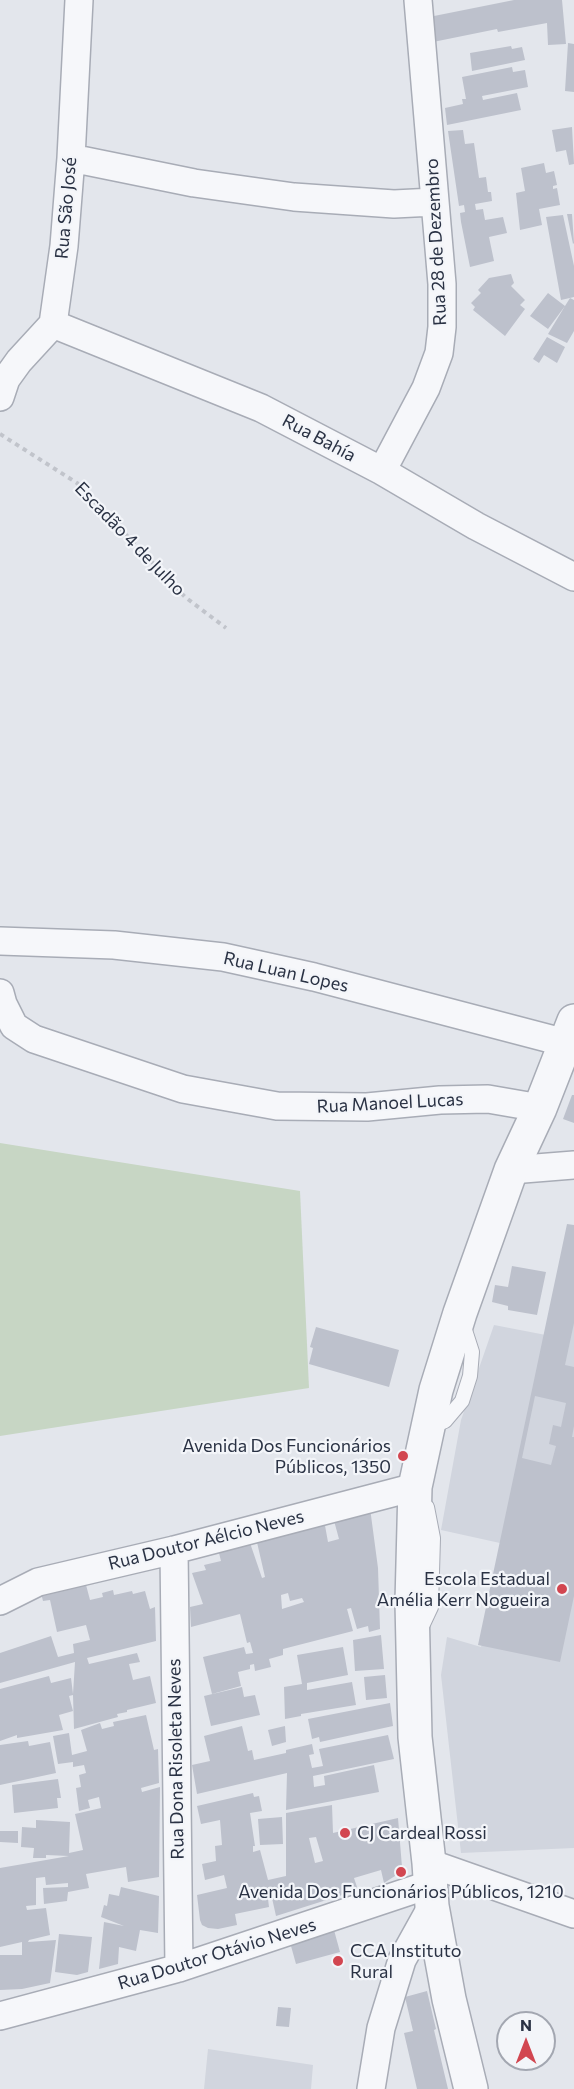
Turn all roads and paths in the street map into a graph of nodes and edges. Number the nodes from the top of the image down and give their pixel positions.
1 (79, 0) edge
2 (418, 0) edge
3 (71, 158) junction
4 (434, 202) junction
5 (53, 324) junction
6 (0, 397) edge
7 (0, 434) edge
8 (382, 471) junction
9 (574, 577) edge
10 (226, 628) dead end
11 (0, 941) edge
12 (0, 993) edge
13 (570, 1032) edge
14 (540, 1108) junction
15 (574, 1165) edge
16 (512, 1170) junction
17 (415, 1487) junction
18 (174, 1550) junction
19 (0, 1601) edge
20 (431, 1884) junction
21 (574, 1914) edge
22 (179, 1968) junction
23 (0, 2016) edge
24 (371, 2089) edge
25 (471, 2089) edge

1 - 3 street, Rua São José
2 - 4 street, Rua 28 de Dezembro
3 - 4 street
3 - 5 street, Rua São José
4 - 8 street, Rua 28 de Dezembro
5 - 6 street
5 - 8 street, Rua Bahía
7 - 10 path, Escadão 4 de Julho
8 - 9 street, Rua Bahía
11 - 13 street, Rua Luan Lopes
12 - 14 street, Rua Manoel Lucas
13 - 14 street
14 - 16 street
15 - 16 street
16 - 17 street
17 - 18 street, Rua Doutor Aélcio Neves
17 - 20 street
18 - 19 street, Rua Doutor Aélcio Neves
18 - 22 street, Rua Dona Risoleta Neves
20 - 21 street
20 - 22 street, Rua Doutor Otávio Neves
20 - 24 street
20 - 25 street
22 - 23 street, Rua Doutor Otávio Neves

